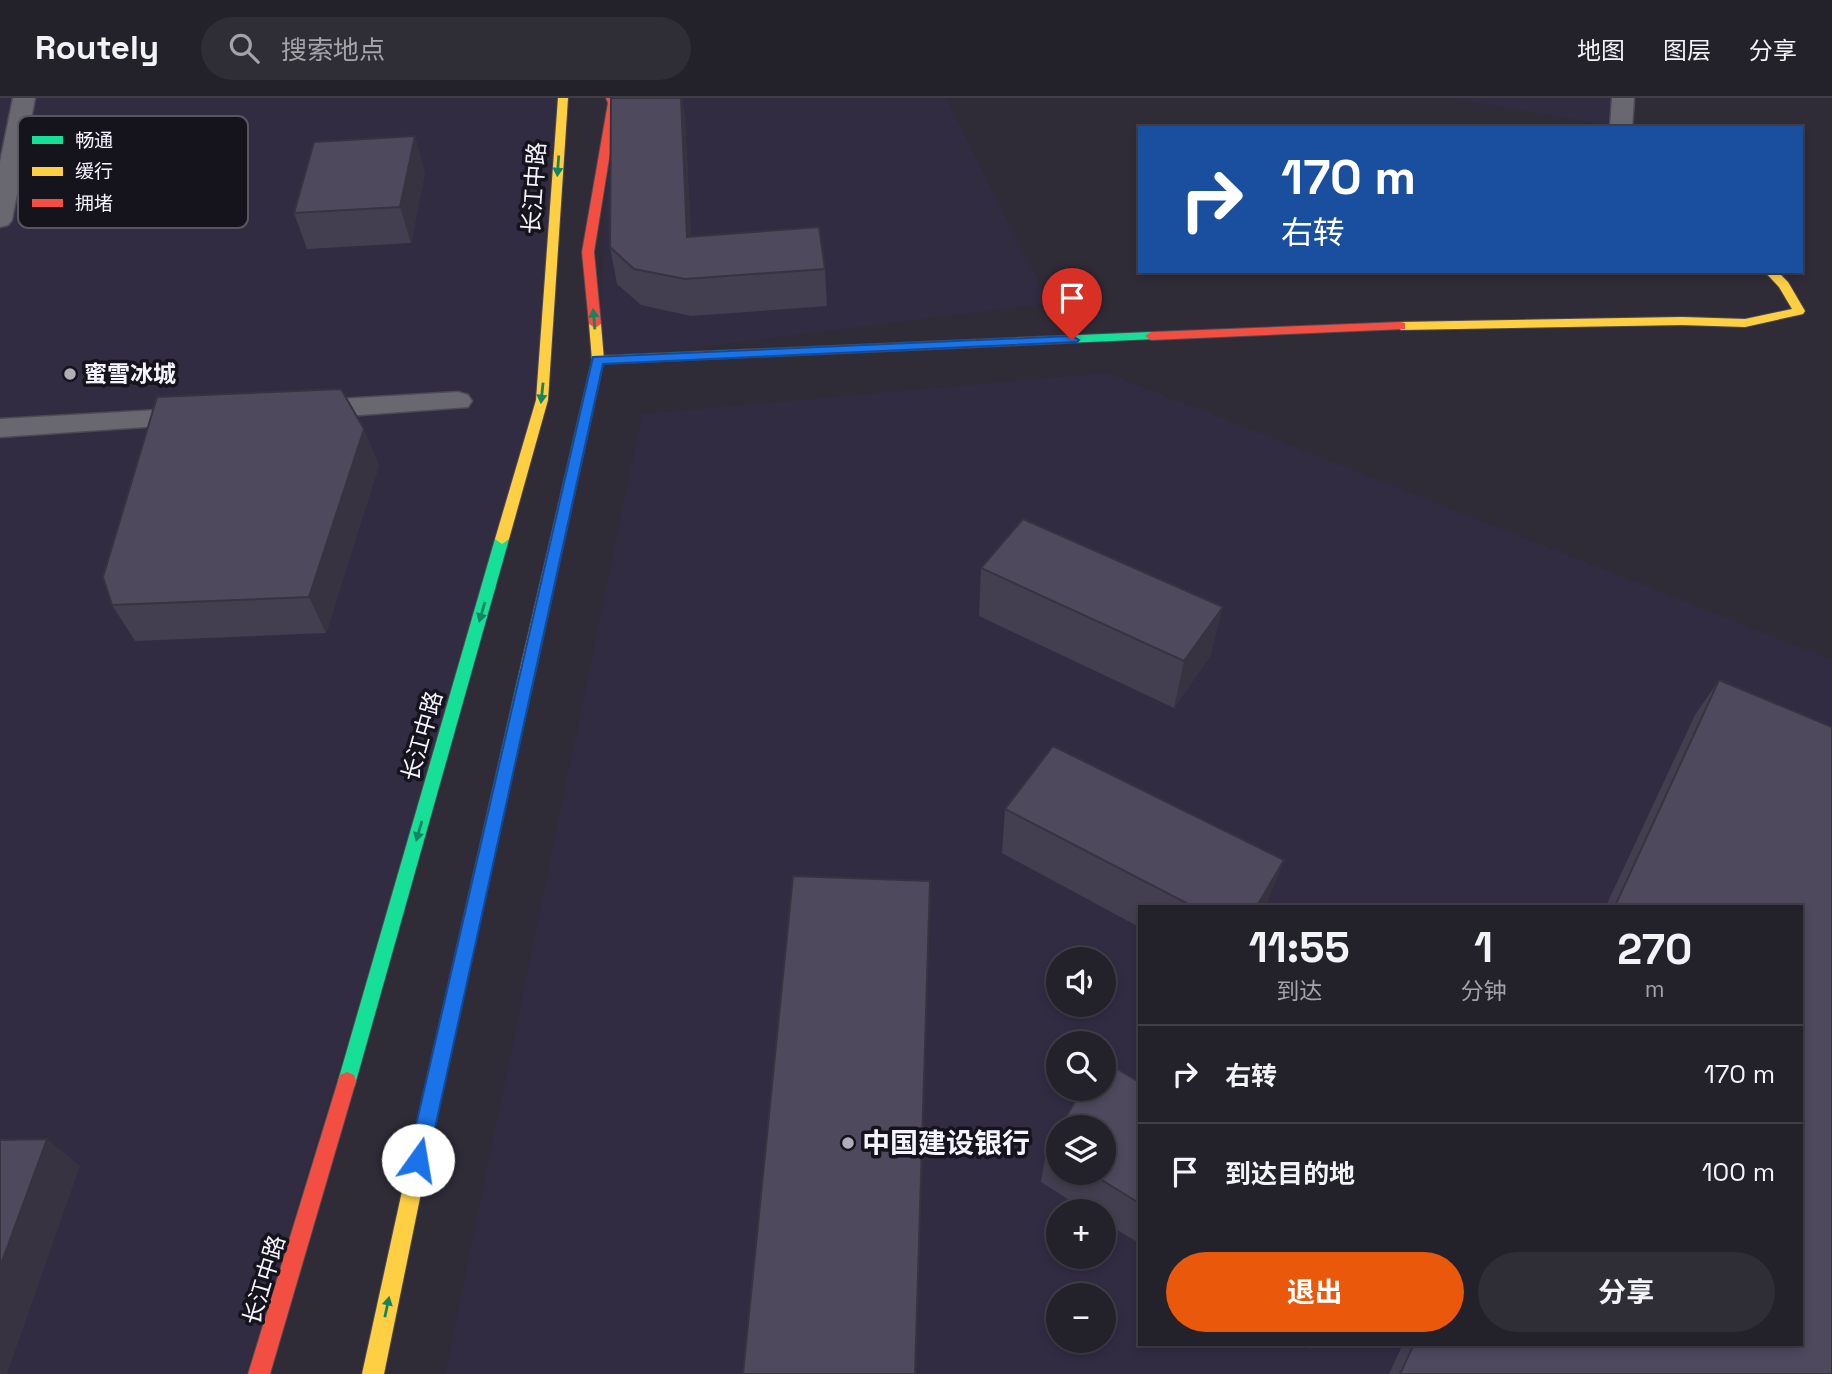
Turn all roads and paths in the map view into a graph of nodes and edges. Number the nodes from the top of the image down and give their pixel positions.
1 (24, 98) edge
2 (563, 98) edge
3 (1623, 98) edge
4 (612, 100) edge
5 (639, 100) edge
6 (20, 116) edge
7 (1621, 126) edge
8 (18, 128) edge
9 (0, 220) edge
10 (1772, 273) edge
11 (598, 360) junction
12 (458, 401) dead end
13 (278, 412) edge
14 (222, 415) edge
15 (0, 429) edge
16 (259, 1374) edge
17 (373, 1374) edge

1 - 6 street
2 -> 16 main road, 长江中路
3 - 7 street
4 - 5 street
11 -> 4 main road
8 - 9 street
10 - 11 main road
17 -> 11 main road
12 - 13 street
14 - 15 street

